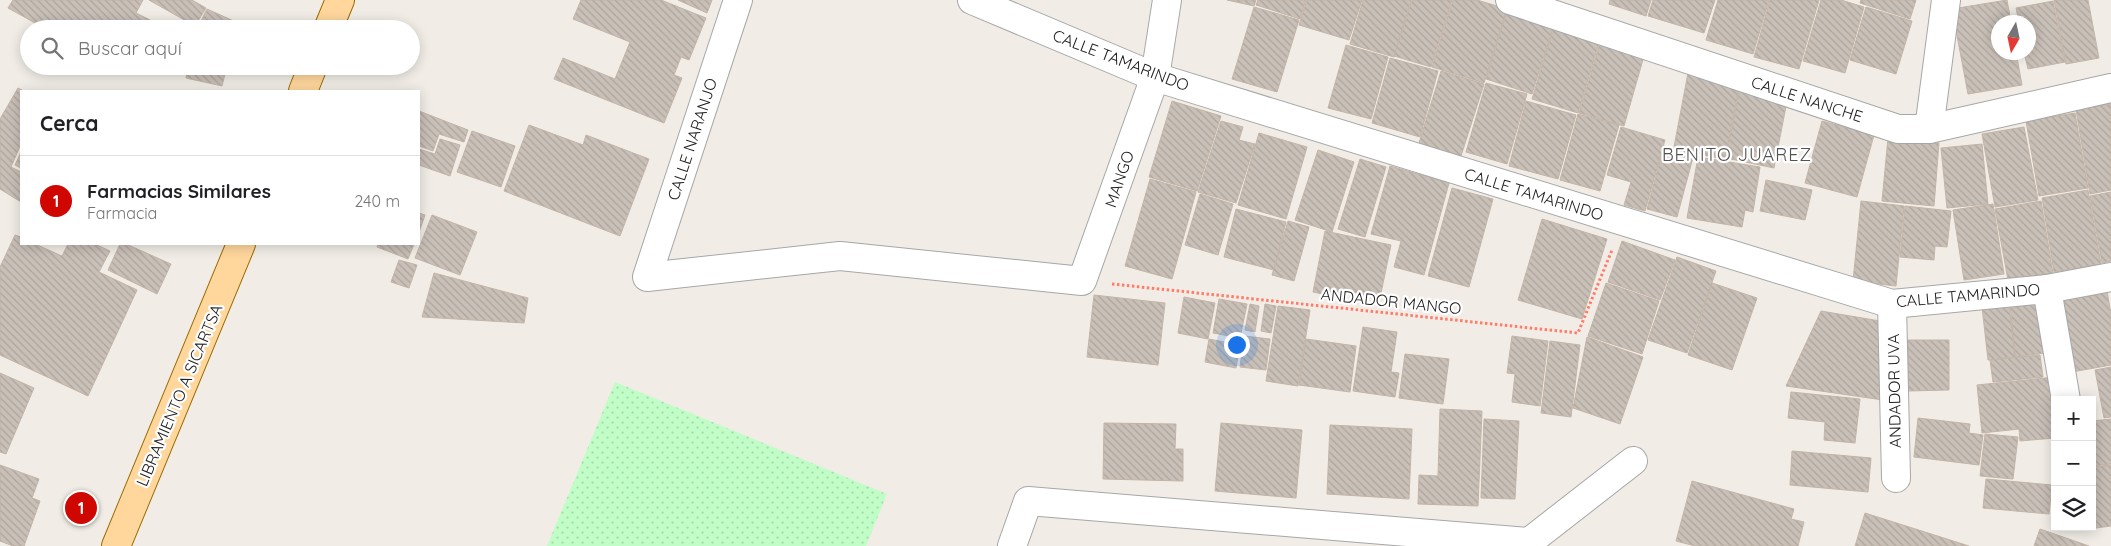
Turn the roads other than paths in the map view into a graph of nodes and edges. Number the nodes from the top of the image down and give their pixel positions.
1 (340, 0) edge
2 (738, 0) edge
3 (972, 0) edge
4 (1167, 0) edge
5 (1510, 0) edge
6 (1946, 0) edge
7 (332, 20) edge
8 (309, 75) edge
9 (1155, 76) junction
10 (2111, 88) edge
11 (303, 90) edge
12 (1929, 129) junction
13 (242, 245) edge
14 (2111, 277) edge
15 (1082, 281) joint
16 (2047, 289) junction
17 (1892, 304) junction
18 (2065, 396) edge
19 (1633, 461) dead end
20 (1896, 478) dead end
21 (116, 546) edge
22 (1012, 546) edge

1 - 7 main road
2 - 15 street, CALLE NARANJO
3 - 9 street, CALLE TAMARINDO
4 - 9 street, MANGO
5 - 12 street, CALLE NANCHE
6 - 12 street
8 - 11 main road
9 - 15 street, MANGO
9 - 17 street, CALLE TAMARINDO
10 - 12 street, CALLE NANCHE
13 - 21 main road, LIBRAMIENTO A SICARTSA
14 - 16 street, CALLE TAMARINDO
16 - 17 street, CALLE TAMARINDO
16 - 18 street
17 - 20 street, ANDADOR UVA
19 - 22 street

